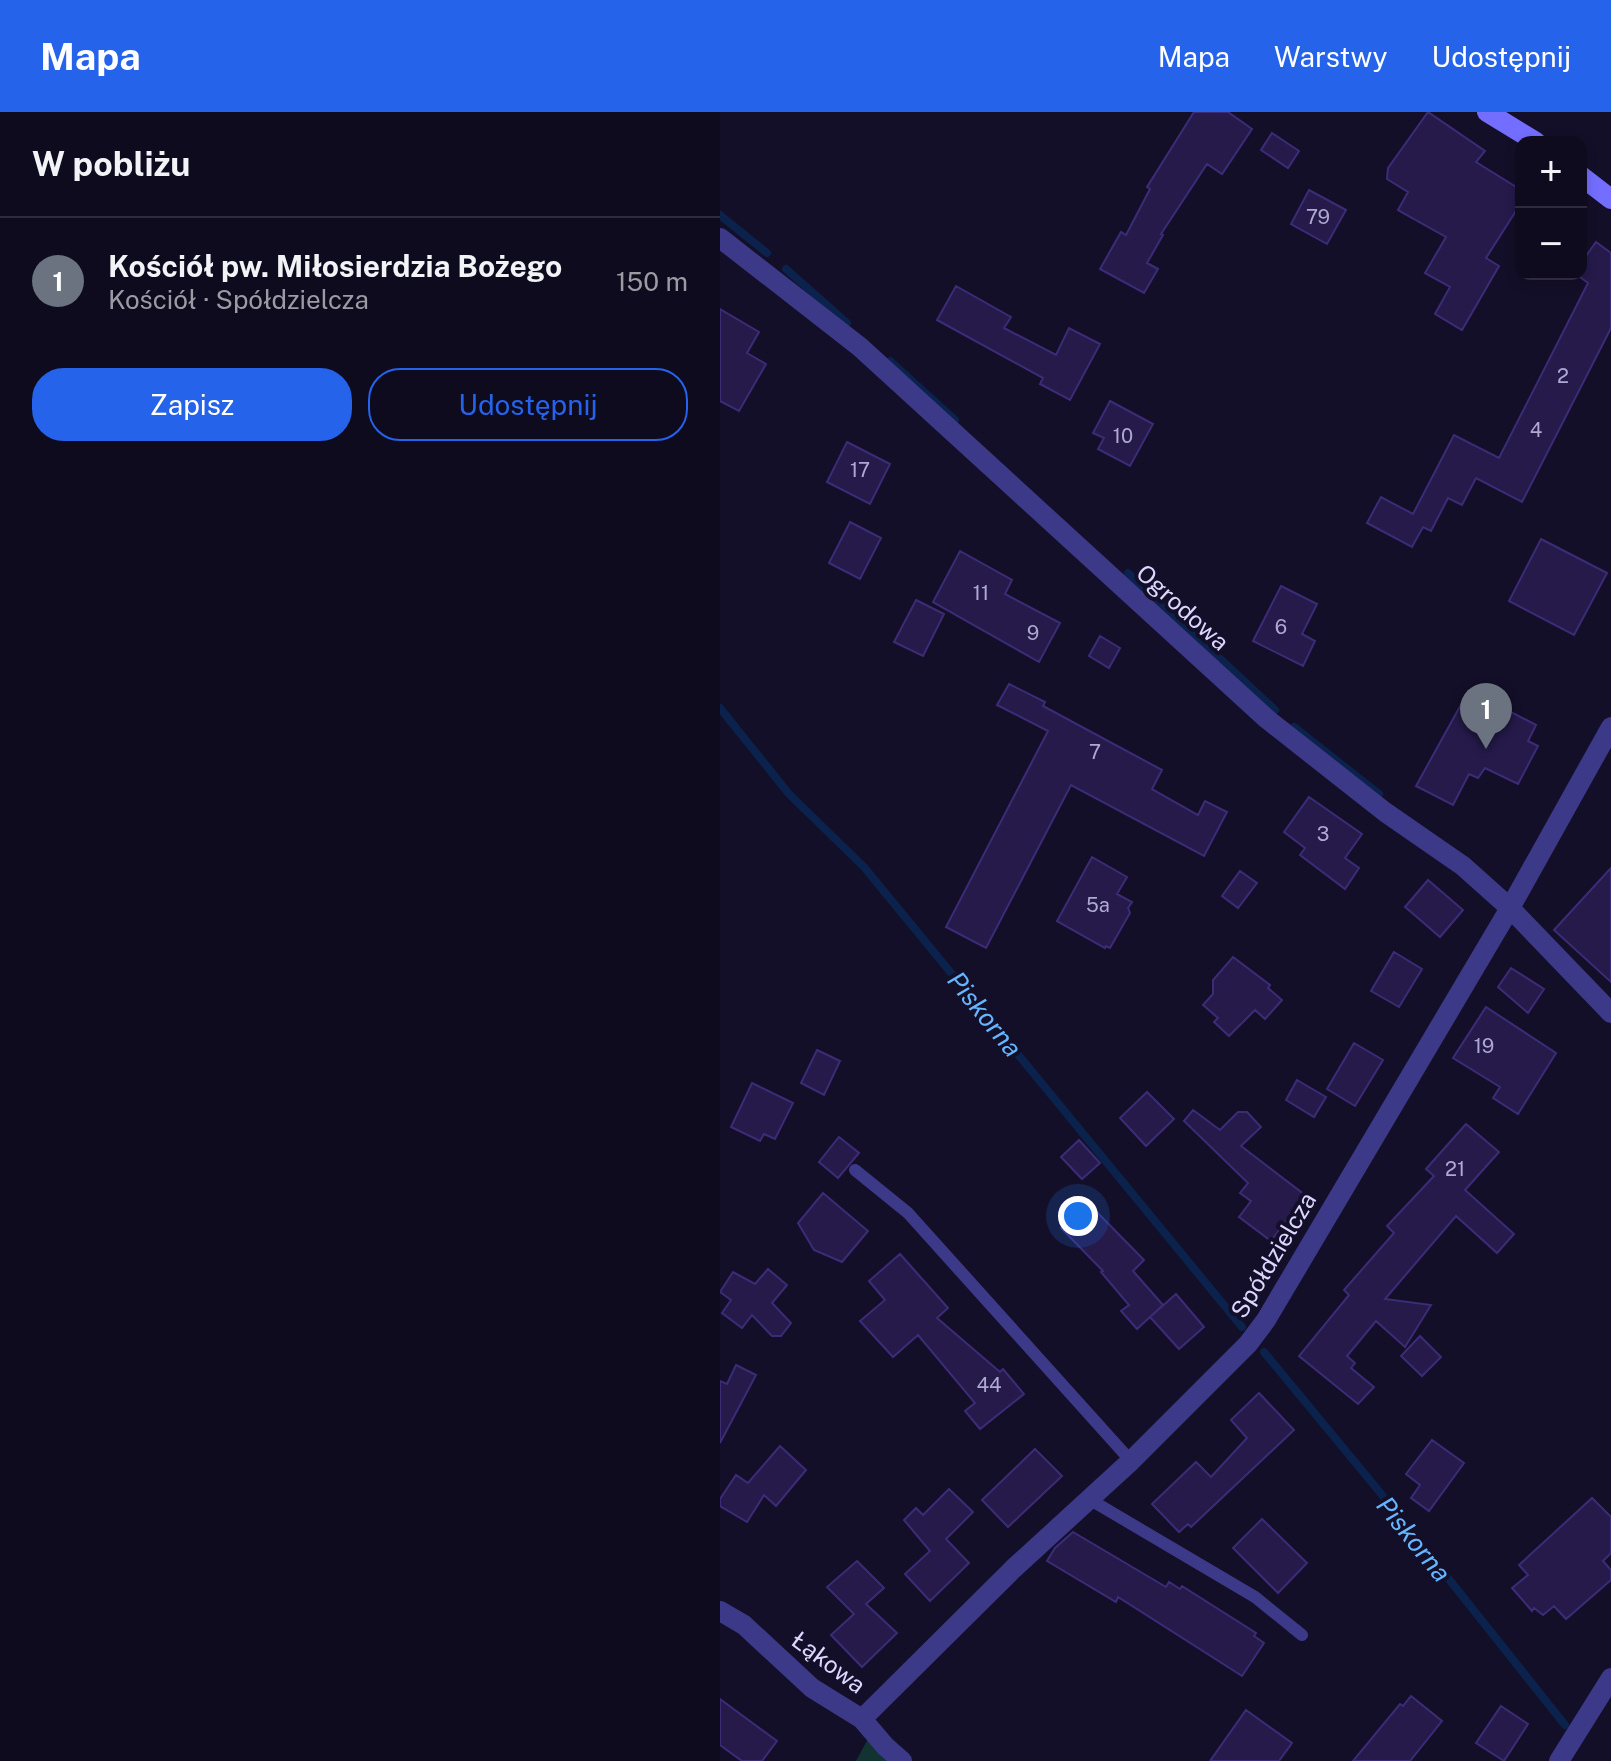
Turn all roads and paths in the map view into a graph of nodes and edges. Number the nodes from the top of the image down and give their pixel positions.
1 (1487, 112) edge
2 (1526, 136) edge
3 (1587, 181) edge
4 (1611, 199) edge
5 (720, 238) edge
6 (1611, 727) edge
7 (1510, 908) junction
8 (1611, 1013) edge
9 (855, 1170) dead end
10 (1131, 1461) junction
11 (1089, 1499) junction
12 (720, 1611) edge
13 (1302, 1635) dead end
14 (1611, 1678) edge
15 (862, 1719) junction
16 (902, 1761) edge
17 (1559, 1761) edge

1 - 2 main road
3 - 4 main road
5 - 7 street, Ogrodowa
6 - 7 street, Spółdzielcza
7 - 8 street, Ogrodowa
7 - 10 street, Spółdzielcza
9 - 10 lane
10 - 11 street, Spółdzielcza
11 - 13 lane
11 - 15 street, Spółdzielcza
12 - 15 street, Łąkowa
14 - 17 street
15 - 16 street, Łąkowa

